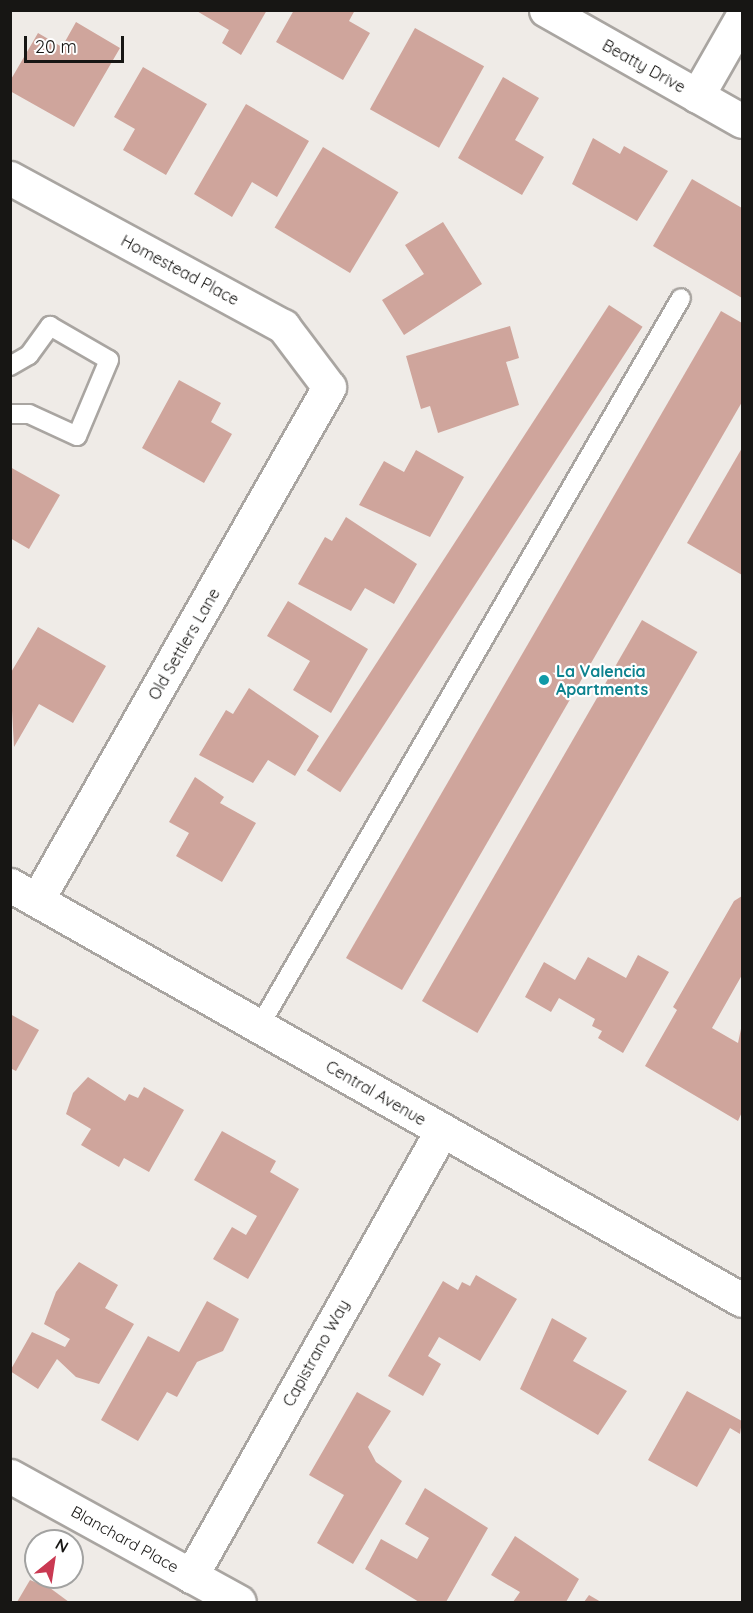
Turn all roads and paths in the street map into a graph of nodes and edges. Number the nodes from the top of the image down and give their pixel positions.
1 (546, 10) edge
2 (742, 17) edge
3 (697, 96) junction
4 (742, 121) edge
5 (10, 178) edge
6 (681, 298) dead end
7 (10, 366) edge
8 (329, 387) joint
9 (10, 414) edge
10 (24, 893) edge
11 (259, 1027) junction
12 (442, 1130) junction
13 (742, 1300) edge
14 (10, 1476) edge
15 (191, 1576) junction
16 (239, 1602) edge

1 - 3 street, Beatty Drive
2 - 3 street
3 - 4 street, Beatty Drive
5 - 8 street, Homestead Place
6 - 11 lane
7 - 9 lane
8 - 10 street, Old Settlers Lane
10 - 11 street, Central Avenue
11 - 12 street, Central Avenue
12 - 13 street, Central Avenue
12 - 15 street, Capistrano Way
14 - 15 street, Blanchard Place
15 - 16 street, Blanchard Place

